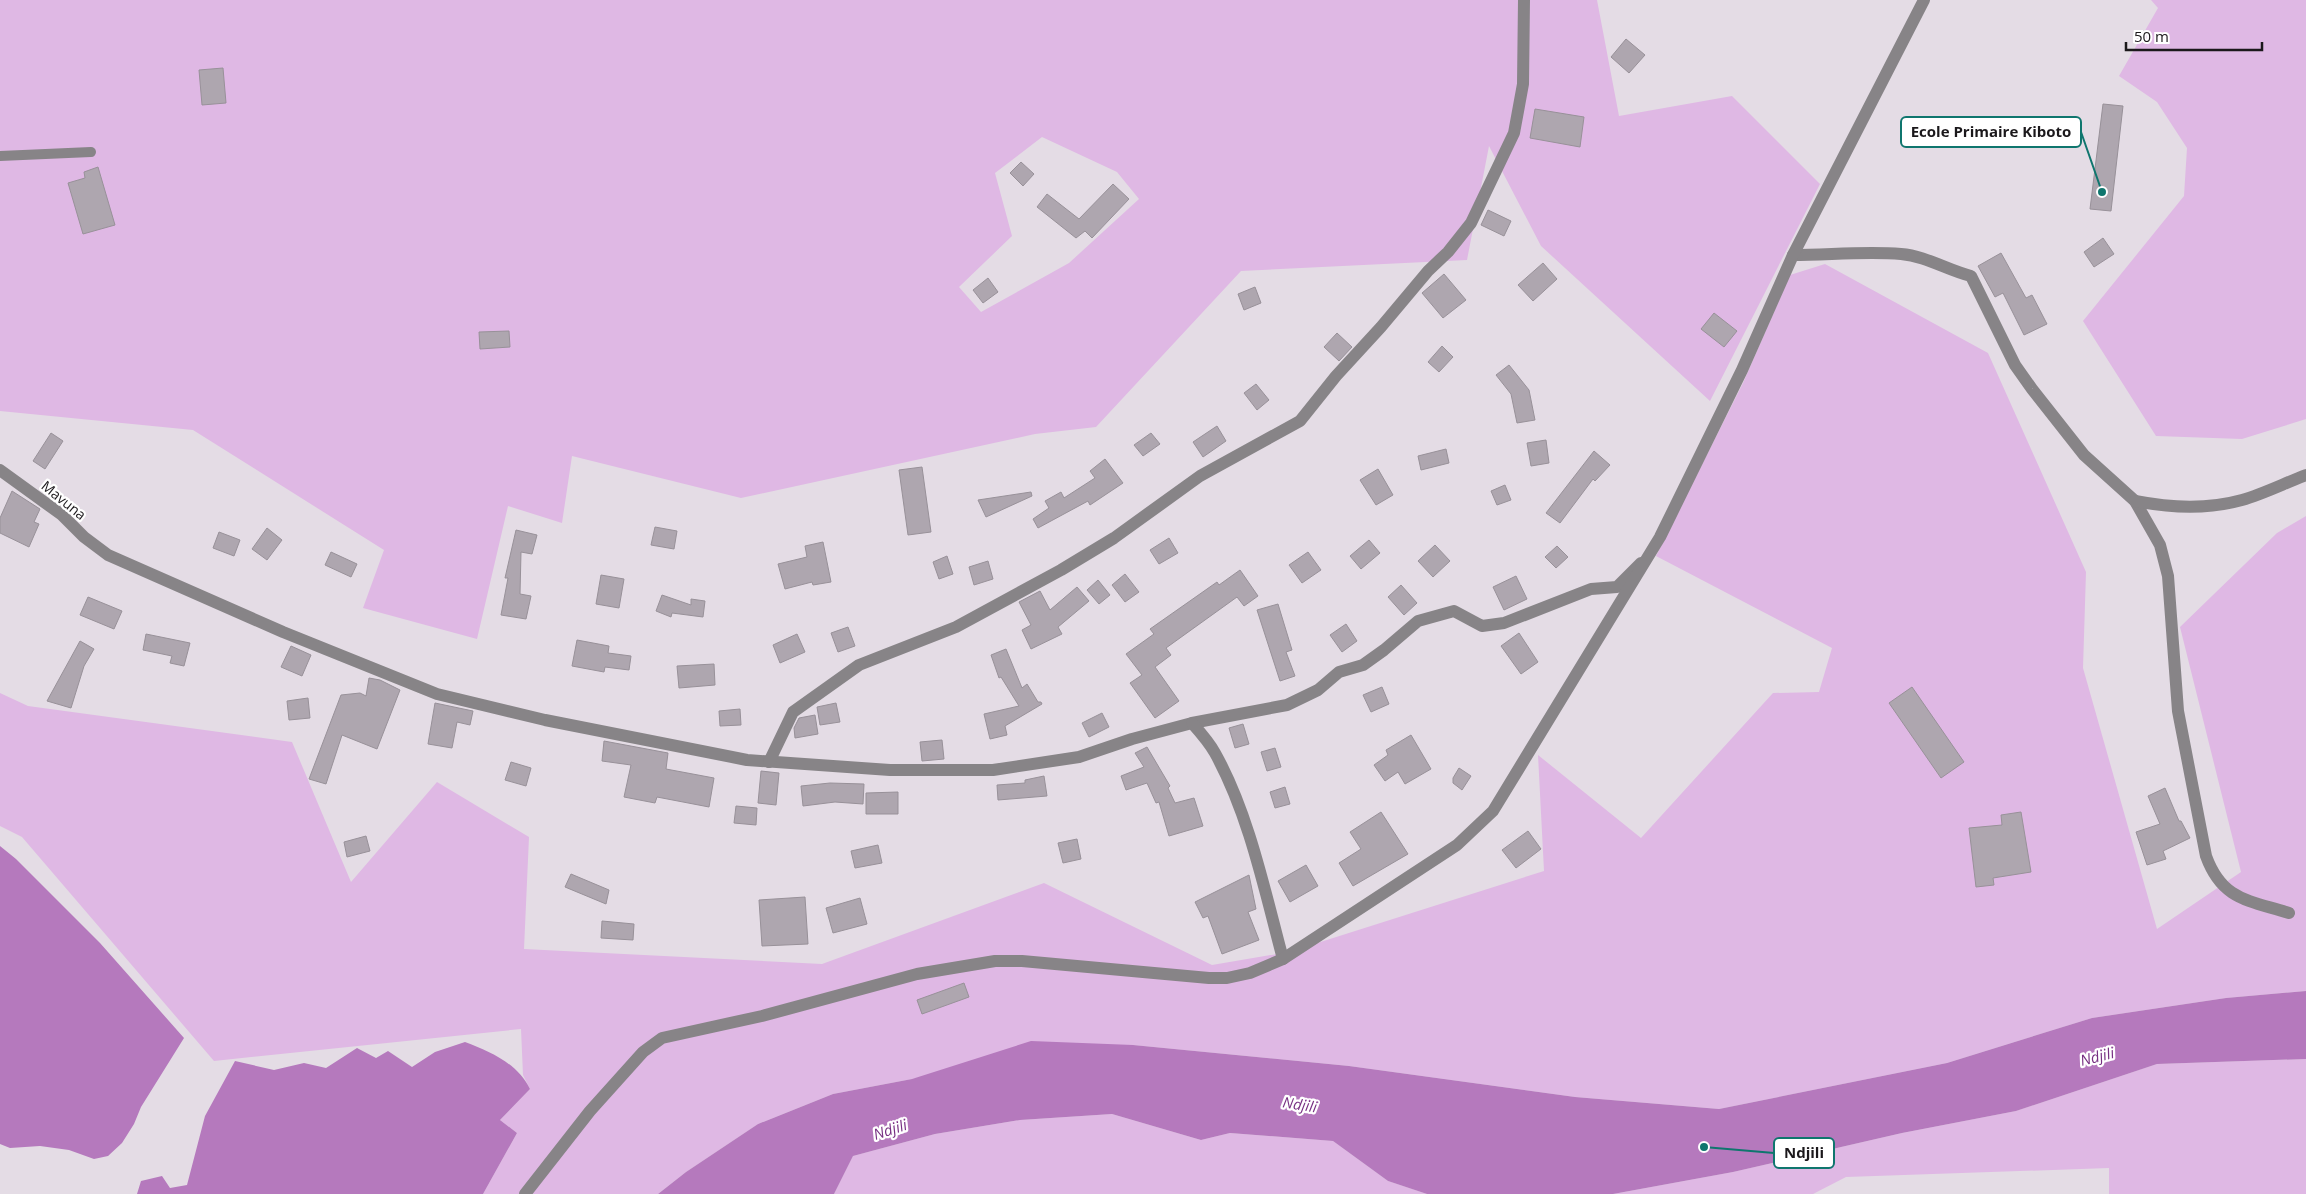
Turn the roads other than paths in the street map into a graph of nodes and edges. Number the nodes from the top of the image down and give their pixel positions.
1 (1524, 0) edge
2 (1924, 0) edge
3 (91, 152) dead end
4 (0, 156) edge
5 (1793, 255) junction
6 (0, 470) edge
7 (2306, 474) edge
8 (2135, 502) junction
9 (1660, 537) junction
10 (1192, 723) junction
11 (769, 762) junction
12 (2288, 913) dead end
13 (1283, 959) junction
14 (525, 1194) edge

1 - 11 street
2 - 5 street
3 - 4 lane
5 - 8 street
5 - 9 street
6 - 11 street, Mavuna
7 - 8 street
8 - 12 street
9 - 10 street, Mavuna
9 - 13 street
10 - 11 street, Mavuna
10 - 13 street
13 - 14 street

